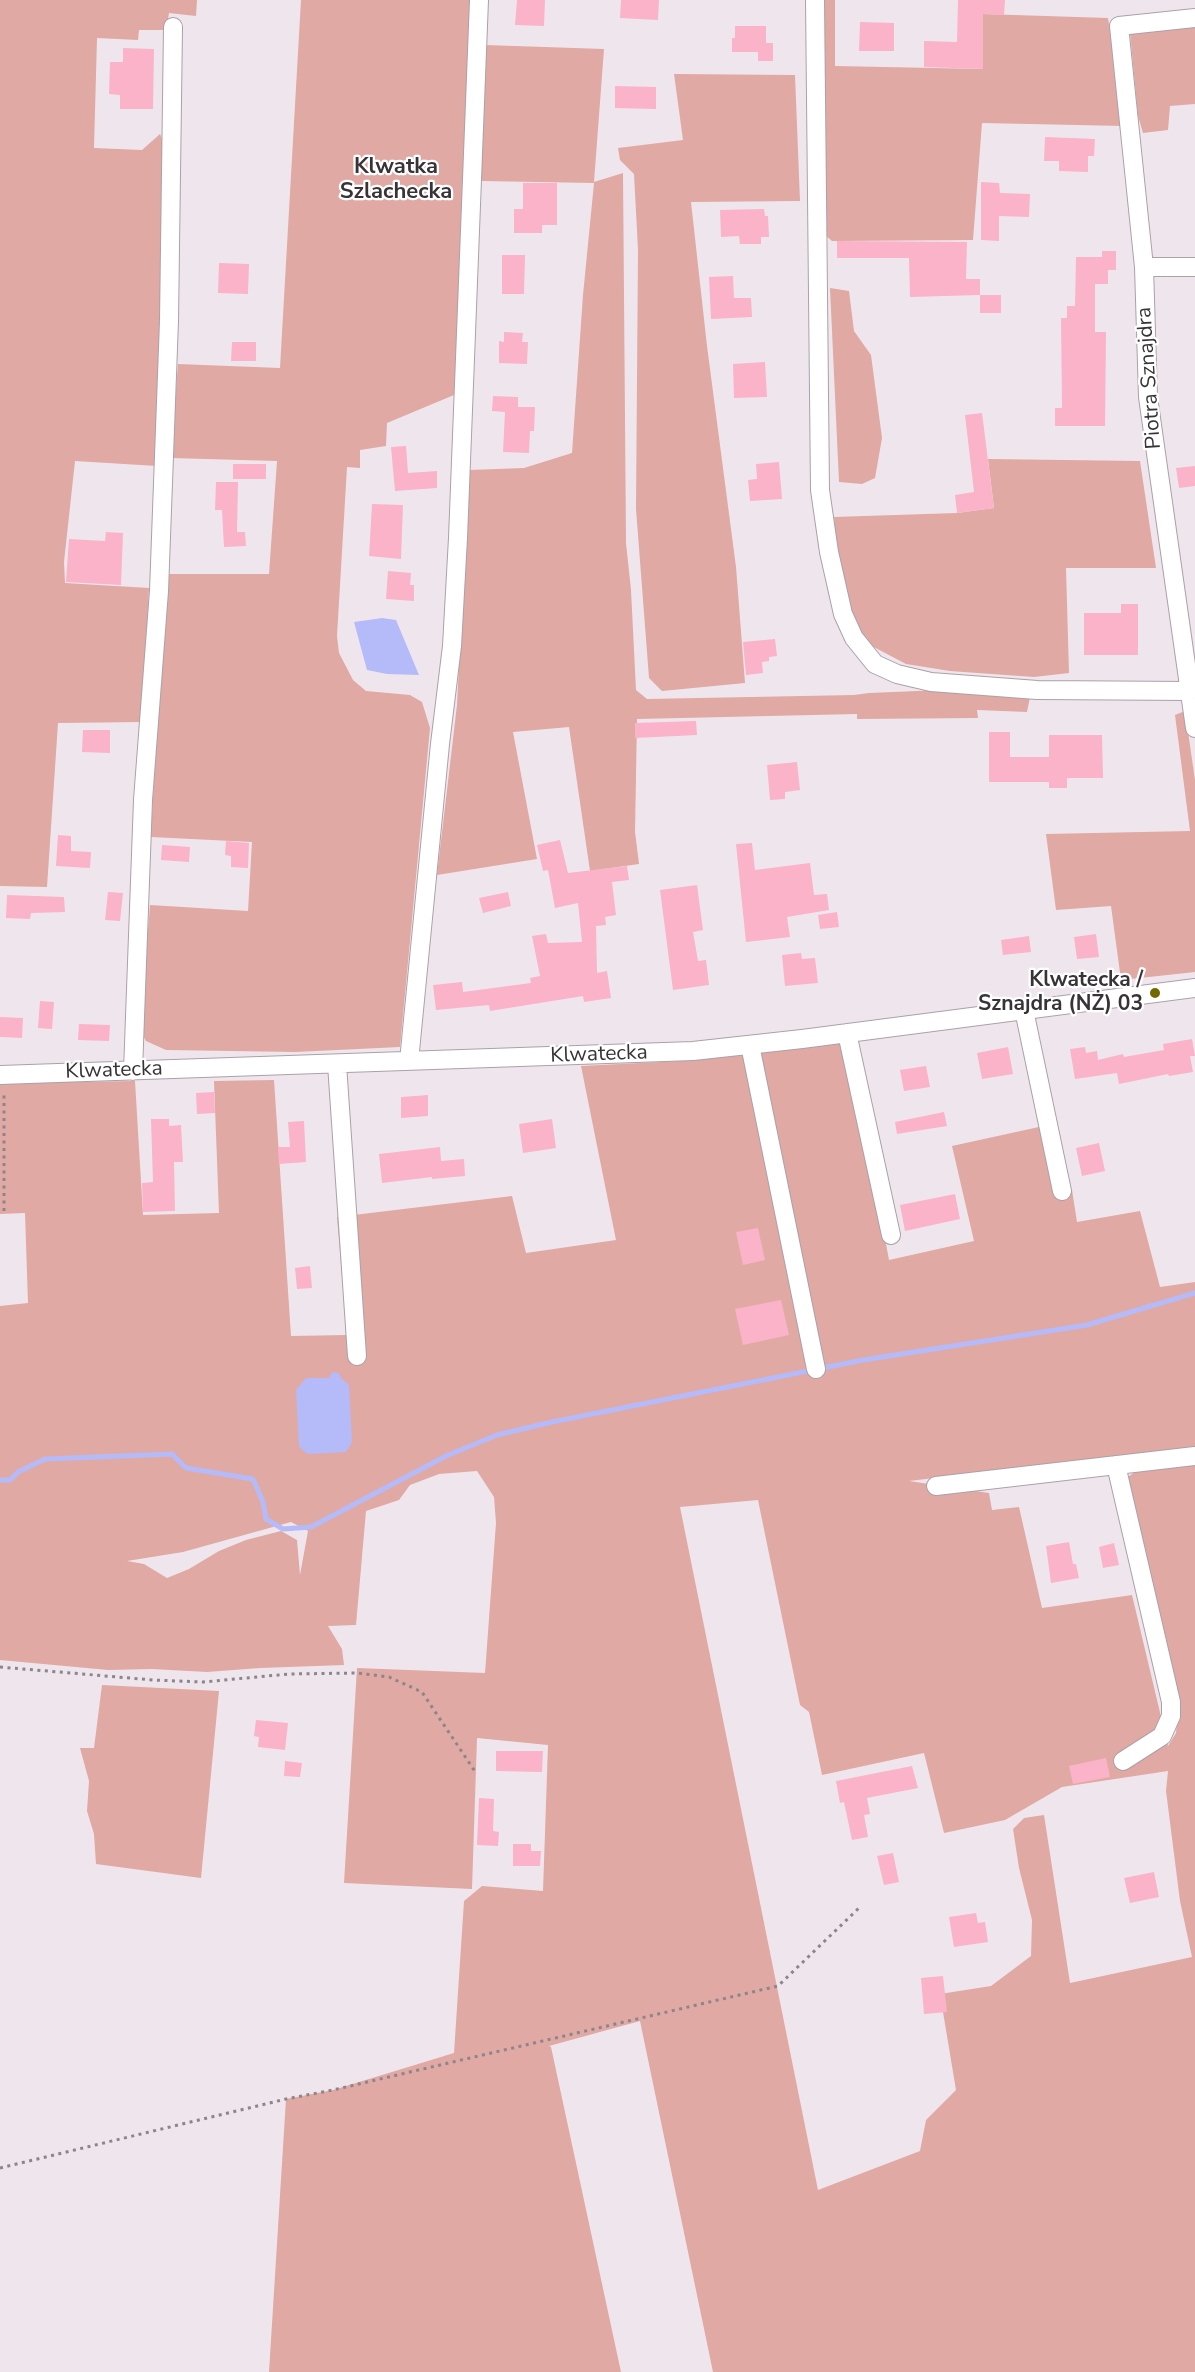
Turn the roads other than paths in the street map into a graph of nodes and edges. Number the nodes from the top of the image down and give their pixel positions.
1 (479, 0) edge
2 (815, 0) edge
3 (1195, 18) edge
4 (173, 27) dead end
5 (1144, 267) junction
6 (1195, 267) edge
7 (1190, 691) junction
8 (1195, 728) edge
9 (1194, 994) edge
10 (1024, 1010) junction
11 (847, 1033) junction
12 (750, 1045) junction
13 (409, 1061) junction
14 (337, 1064) junction
15 (133, 1071) junction
16 (2, 1075) edge
17 (1062, 1191) dead end
18 (891, 1235) dead end
19 (357, 1356) dead end
20 (816, 1369) dead end
21 (1195, 1456) edge
22 (1116, 1465) junction
23 (936, 1486) dead end
24 (1123, 1761) dead end

1 - 13 street
2 - 7 street
3 - 5 street, Piotra Sznajdra
4 - 15 street
5 - 6 street
5 - 7 street, Piotra Sznajdra
7 - 8 street, Piotra Sznajdra
9 - 10 street, Klwatecka
10 - 11 street, Klwatecka
10 - 17 street
11 - 12 street, Klwatecka
11 - 18 street
12 - 13 street, Klwatecka
12 - 20 street
13 - 14 street, Klwatecka
14 - 15 street, Klwatecka
14 - 19 street
15 - 16 street, Klwatecka
21 - 22 street
22 - 23 street
22 - 24 street

